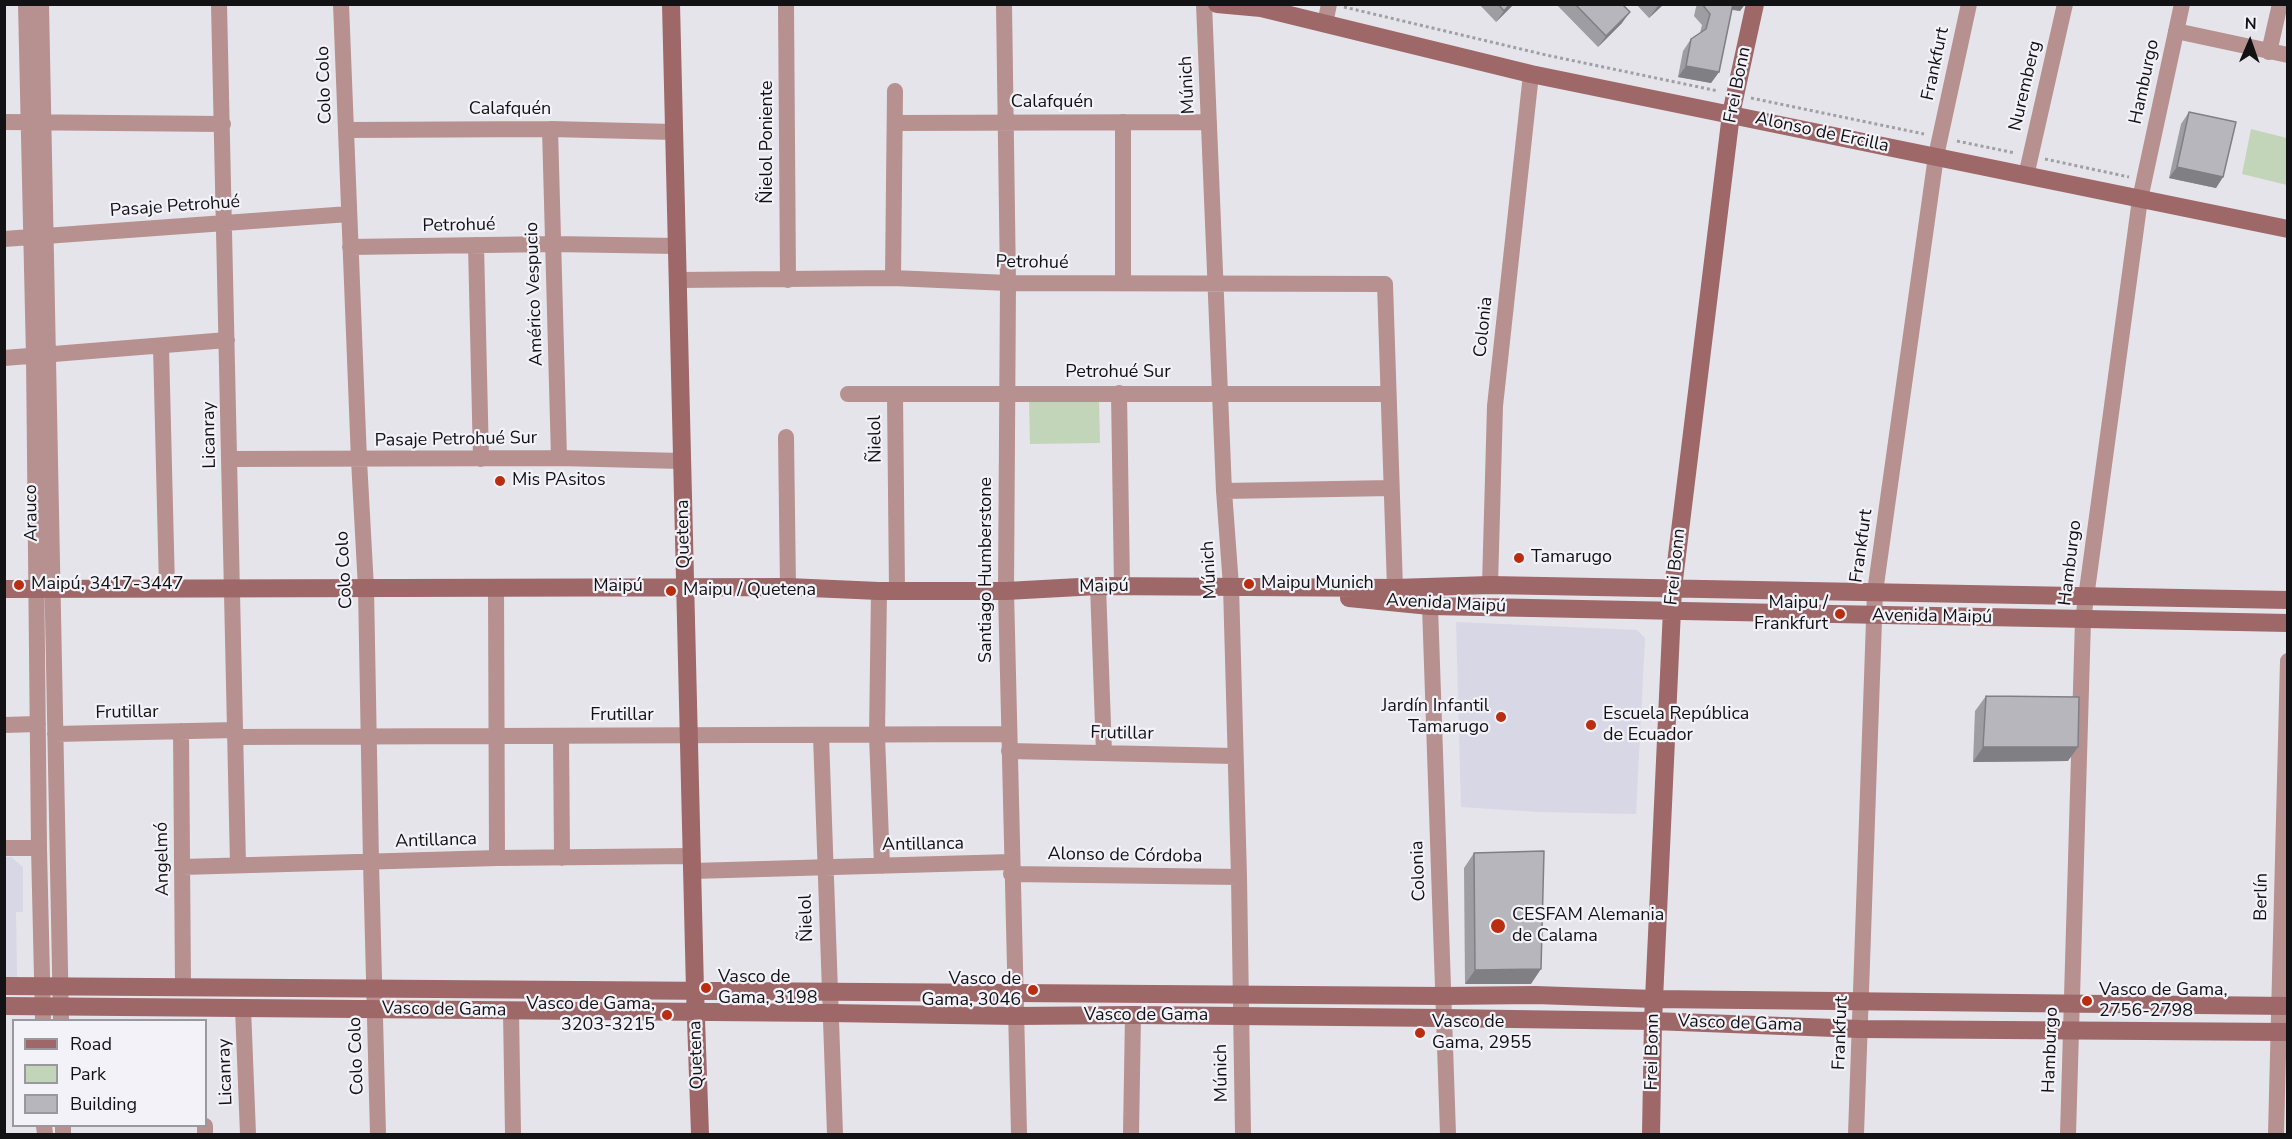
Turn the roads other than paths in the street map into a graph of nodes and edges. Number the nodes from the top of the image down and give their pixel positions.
1 (26, 4) edge
2 (41, 4) edge
3 (219, 4) edge
4 (341, 4) edge
5 (671, 4) edge
6 (786, 4) edge
7 (1004, 4) edge
8 (1204, 4) edge
9 (1217, 4) edge
10 (1332, 4) edge
11 (1755, 4) edge
12 (1969, 4) edge
13 (2065, 4) edge
14 (2182, 4) edge
15 (2280, 4) edge
16 (1325, 24) junction
17 (2176, 31) junction
18 (2269, 52) junction
19 (2288, 55) edge
20 (1531, 74) junction
21 (895, 91) dead end
22 (1731, 114) junction
23 (35, 121) junction
24 (4, 122) edge
25 (1006, 122) junction
26 (1124, 122) junction
27 (1209, 122) junction
28 (223, 123) junction
29 (894, 123) junction
30 (550, 129) junction
31 (346, 130) junction
32 (674, 132) junction
33 (1936, 156) junction
34 (2026, 176) junction
35 (2140, 199) junction
36 (349, 214) junction
37 (225, 223) junction
38 (2288, 229) edge
39 (39, 237) junction
40 (4, 239) edge
41 (553, 244) junction
42 (476, 246) junction
43 (677, 246) junction
44 (350, 248) junction
45 (893, 278) junction
46 (678, 280) junction
47 (788, 280) junction
48 (1008, 283) junction
49 (1124, 283) junction
50 (1216, 284) junction
51 (227, 340) junction
52 (161, 346) junction
53 (41, 355) junction
54 (4, 358) edge
55 (1006, 393) junction
56 (1119, 393) junction
57 (1222, 393) junction
58 (849, 394) dead end
59 (895, 394) junction
60 (1388, 394) junction
61 (786, 437) dead end
62 (559, 458) junction
63 (230, 459) junction
64 (481, 459) junction
65 (359, 460) junction
66 (682, 461) junction
67 (1392, 488) junction
68 (1224, 491) junction
69 (1490, 585) junction
70 (788, 586) junction
71 (1098, 586) junction
72 (1122, 586) junction
73 (1231, 586) junction
74 (496, 587) junction
75 (685, 587) junction
76 (167, 588) junction
77 (232, 588) junction
78 (366, 588) junction
79 (1395, 588) junction
80 (1673, 588) junction
81 (4, 589) edge
82 (45, 589) junction
83 (888, 591) junction
84 (1006, 591) junction
85 (1875, 592) junction
86 (2086, 597) junction
87 (2288, 600) edge
88 (1430, 606) junction
89 (1671, 612) junction
90 (1874, 616) junction
91 (2083, 620) junction
92 (2288, 623) edge
93 (2288, 661) edge
94 (38, 724) junction
95 (4, 725) edge
96 (181, 731) junction
97 (235, 733) junction
98 (56, 734) junction
99 (1008, 734) junction
100 (496, 736) junction
101 (561, 736) junction
102 (689, 736) junction
103 (822, 736) junction
104 (878, 736) junction
105 (370, 737) junction
106 (1010, 752) junction
107 (1104, 753) junction
108 (1234, 756) junction
109 (4, 848) edge
110 (39, 848) junction
111 (497, 858) junction
112 (562, 858) junction
113 (370, 862) junction
114 (692, 863) junction
115 (238, 865) junction
116 (825, 866) junction
117 (882, 866) junction
118 (182, 867) junction
119 (1011, 868) junction
120 (1239, 877) junction
121 (4, 986) edge
122 (51, 986) junction
123 (183, 987) junction
124 (375, 987) junction
125 (694, 990) junction
126 (828, 992) junction
127 (1016, 992) junction
128 (1241, 994) junction
129 (1443, 996) junction
130 (1654, 999) junction
131 (1862, 1000) junction
132 (2073, 1005) junction
133 (4, 1006) edge
134 (2283, 1006) edge
135 (243, 1008) junction
136 (375, 1009) junction
137 (512, 1011) junction
138 (829, 1012) junction
139 (52, 1013) edge
140 (695, 1013) junction
141 (201, 1014) edge
142 (1133, 1015) junction
143 (1016, 1016) junction
144 (1241, 1016) junction
145 (1443, 1018) junction
146 (1653, 1021) junction
147 (1860, 1029) junction
148 (2071, 1030) junction
149 (2283, 1032) edge
150 (248, 1134) edge
151 (378, 1134) edge
152 (513, 1134) edge
153 (700, 1134) edge
154 (835, 1134) edge
155 (1018, 1134) edge
156 (1131, 1134) edge
157 (1243, 1134) edge
158 (1448, 1134) edge
159 (1651, 1134) edge
160 (1856, 1134) edge
161 (2068, 1134) edge
162 (2276, 1134) edge

1 - 23 street, Arauco
2 - 23 street, Arauco
3 - 28 street, Licanray
4 - 31 street, Colo Colo
5 - 32 street, Quetena
6 - 47 street, Ñielol Poniente
7 - 25 street, Santiago Humberstone
8 - 27 street, Múnich
9 - 16 street, Alonso de Ercilla
10 - 16 street
11 - 22 street, Frei Bonn
12 - 33 street, Frankfurt
13 - 34 street, Nuremberg
14 - 17 street, Hamburgo
15 - 18 street
16 - 20 street, Alonso de Ercilla
17 - 18 street
17 - 35 street, Hamburgo
18 - 19 street
20 - 22 street, Alonso de Ercilla
20 - 69 street, Colonia
21 - 29 street
22 - 33 street, Alonso de Ercilla
22 - 80 street, Frei Bonn
23 - 24 street
23 - 28 street
23 - 39 street, Arauco
25 - 26 street, Calafquén
25 - 29 street, Calafquén
25 - 48 street, Santiago Humberstone
26 - 27 street, Calafquén
26 - 49 street
27 - 50 street, Múnich
28 - 37 street, Licanray
29 - 45 street
30 - 31 street, Calafquén
30 - 32 street, Calafquén
30 - 41 street, Américo Vespucio
31 - 36 street, Colo Colo
32 - 43 street, Quetena
33 - 34 street, Alonso de Ercilla
33 - 85 street, Frankfurt
34 - 35 street, Alonso de Ercilla
35 - 38 street, Alonso de Ercilla
35 - 86 street, Hamburgo
36 - 37 street, Pasaje Petrohué
36 - 44 street, Colo Colo
37 - 39 street, Pasaje Petrohué
37 - 51 street, Licanray
39 - 40 street, Pasaje Petrohué
39 - 53 street, Arauco
41 - 42 street, Petrohué
41 - 43 street, Petrohué
41 - 62 street, Américo Vespucio
42 - 44 street, Petrohué
42 - 64 street
43 - 46 street, Quetena
44 - 65 street, Colo Colo
45 - 47 street, Petrohué
45 - 48 street, Petrohué
46 - 47 street, Petrohué
46 - 66 street, Quetena
48 - 49 street, Petrohué
48 - 55 street, Santiago Humberstone
49 - 50 street, Petrohué
50 - 57 street, Múnich
50 - 60 street, Petrohué
51 - 52 street
51 - 63 street, Licanray
52 - 53 street
52 - 76 street
53 - 54 street
53 - 82 street, Arauco
55 - 56 street, Petrohué Sur
55 - 59 street, Petrohué Sur
55 - 84 street, Santiago Humberstone
56 - 57 street, Petrohué Sur
56 - 72 street
57 - 60 street, Petrohué Sur
57 - 68 street, Múnich
58 - 59 street, Petrohué Sur
59 - 83 street, Ñielol
60 - 67 street
61 - 70 street
62 - 64 street, Pasaje Petrohué Sur
62 - 66 street, Pasaje Petrohué Sur
63 - 65 street, Pasaje Petrohué Sur
63 - 77 street, Licanray
64 - 65 street, Pasaje Petrohué Sur
65 - 78 street, Colo Colo
66 - 75 street, Quetena
67 - 68 street
67 - 79 street
68 - 73 street, Múnich
69 - 79 street, Avenida Maipú
69 - 80 street, Avenida Maipú
70 - 75 street, Maipú
70 - 83 street, Maipú
71 - 72 street, Maipú
71 - 84 street, Maipú
71 - 107 street
72 - 73 street, Maipú
73 - 79 street, Avenida Maipú
73 - 88 street, Avenida Maipú
73 - 108 street, Múnich
74 - 75 street, Maipú
74 - 78 street, Maipú
74 - 100 street
75 - 102 street, Quetena
76 - 77 street, Maipú
76 - 82 street, Maipú
77 - 78 street, Maipú
77 - 97 street, Licanray
78 - 105 street, Colo Colo
80 - 85 street, Avenida Maipú
80 - 89 street, Frei Bonn
81 - 82 street, Maipú
82 - 94 street, Arauco
82 - 98 street, Arauco
83 - 84 street, Maipú
83 - 104 street, Ñielol
84 - 99 street, Santiago Humberstone
85 - 86 street, Avenida Maipú
85 - 90 street, Frankfurt
86 - 87 street, Avenida Maipú
86 - 91 street, Hamburgo
88 - 89 street, Avenida Maipú
88 - 129 street, Colonia
89 - 90 street, Avenida Maipú
89 - 130 street, Frei Bonn
90 - 91 street, Avenida Maipú
90 - 131 street, Frankfurt
91 - 92 street, Avenida Maipú
91 - 132 street, Hamburgo
93 - 134 street, Berlín
94 - 95 street
94 - 110 street, Arauco
96 - 97 street, Frutillar
96 - 98 street, Frutillar
96 - 118 street, Angelmó
97 - 105 street, Frutillar
97 - 115 street, Licanray
98 - 122 street, Arauco
99 - 104 street, Frutillar
99 - 106 street, Santiago Humberstone
100 - 101 street, Frutillar
100 - 105 street, Frutillar
100 - 111 street
101 - 102 street, Frutillar
101 - 112 street
102 - 103 street, Frutillar
102 - 114 street, Quetena
103 - 104 street, Frutillar
103 - 116 street, Ñielol
104 - 117 street, Ñielol
105 - 113 street, Colo Colo
106 - 107 street, Frutillar
106 - 119 street, Santiago Humberstone
107 - 108 street, Frutillar
108 - 120 street, Múnich
109 - 110 street
110 - 122 street, Arauco
111 - 112 street, Antillanca
111 - 113 street, Antillanca
112 - 114 street, Antillanca
113 - 115 street, Antillanca
113 - 124 street, Colo Colo
114 - 116 street, Antillanca
114 - 125 street, Quetena
115 - 118 street, Antillanca
116 - 117 street, Antillanca
116 - 126 street, Ñielol
117 - 119 street, Antillanca
118 - 123 street, Angelmó
119 - 120 street, Alonso de Córdoba
119 - 127 street, Santiago Humberstone
120 - 128 street, Múnich
121 - 122 street, Vasco de Gama
122 - 123 street, Vasco de Gama
122 - 139 street, Arauco
123 - 124 street, Vasco de Gama
124 - 125 street, Vasco de Gama
124 - 136 street, Colo Colo
125 - 126 street, Vasco de Gama
125 - 140 street, Quetena
126 - 127 street, Vasco de Gama
126 - 138 street, Ñielol
127 - 128 street, Vasco de Gama
127 - 143 street, Santiago Humberstone
128 - 129 street, Vasco de Gama
128 - 144 street, Múnich
129 - 130 street, Vasco de Gama
129 - 145 street, Colonia
130 - 131 street, Vasco de Gama
130 - 146 street, Frei Bonn
131 - 132 street, Vasco de Gama
131 - 147 street, Frankfurt
132 - 134 street, Vasco de Gama
132 - 148 street, Hamburgo
133 - 139 street, Vasco de Gama
134 - 149 street, Berlín
135 - 136 street, Vasco de Gama
135 - 141 street, Vasco de Gama
135 - 150 street, Licanray
136 - 137 street, Vasco de Gama
136 - 151 street, Colo Colo
137 - 140 street, Vasco de Gama
137 - 152 street
138 - 140 street, Vasco de Gama
138 - 143 street, Vasco de Gama
138 - 154 street, Ñielol
139 - 141 street, Vasco de Gama
140 - 153 street, Quetena
142 - 143 street, Vasco de Gama
142 - 144 street, Vasco de Gama
142 - 156 street
143 - 155 street, Santiago Humberstone
144 - 145 street, Vasco de Gama
144 - 157 street, Múnich
145 - 146 street, Vasco de Gama
145 - 158 street, Colonia
146 - 147 street, Vasco de Gama
146 - 159 street, Frei Bonn
147 - 148 street, Vasco de Gama
147 - 160 street, Frankfurt
148 - 149 street, Vasco de Gama
148 - 161 street, Hamburgo
149 - 162 street, Berlín

